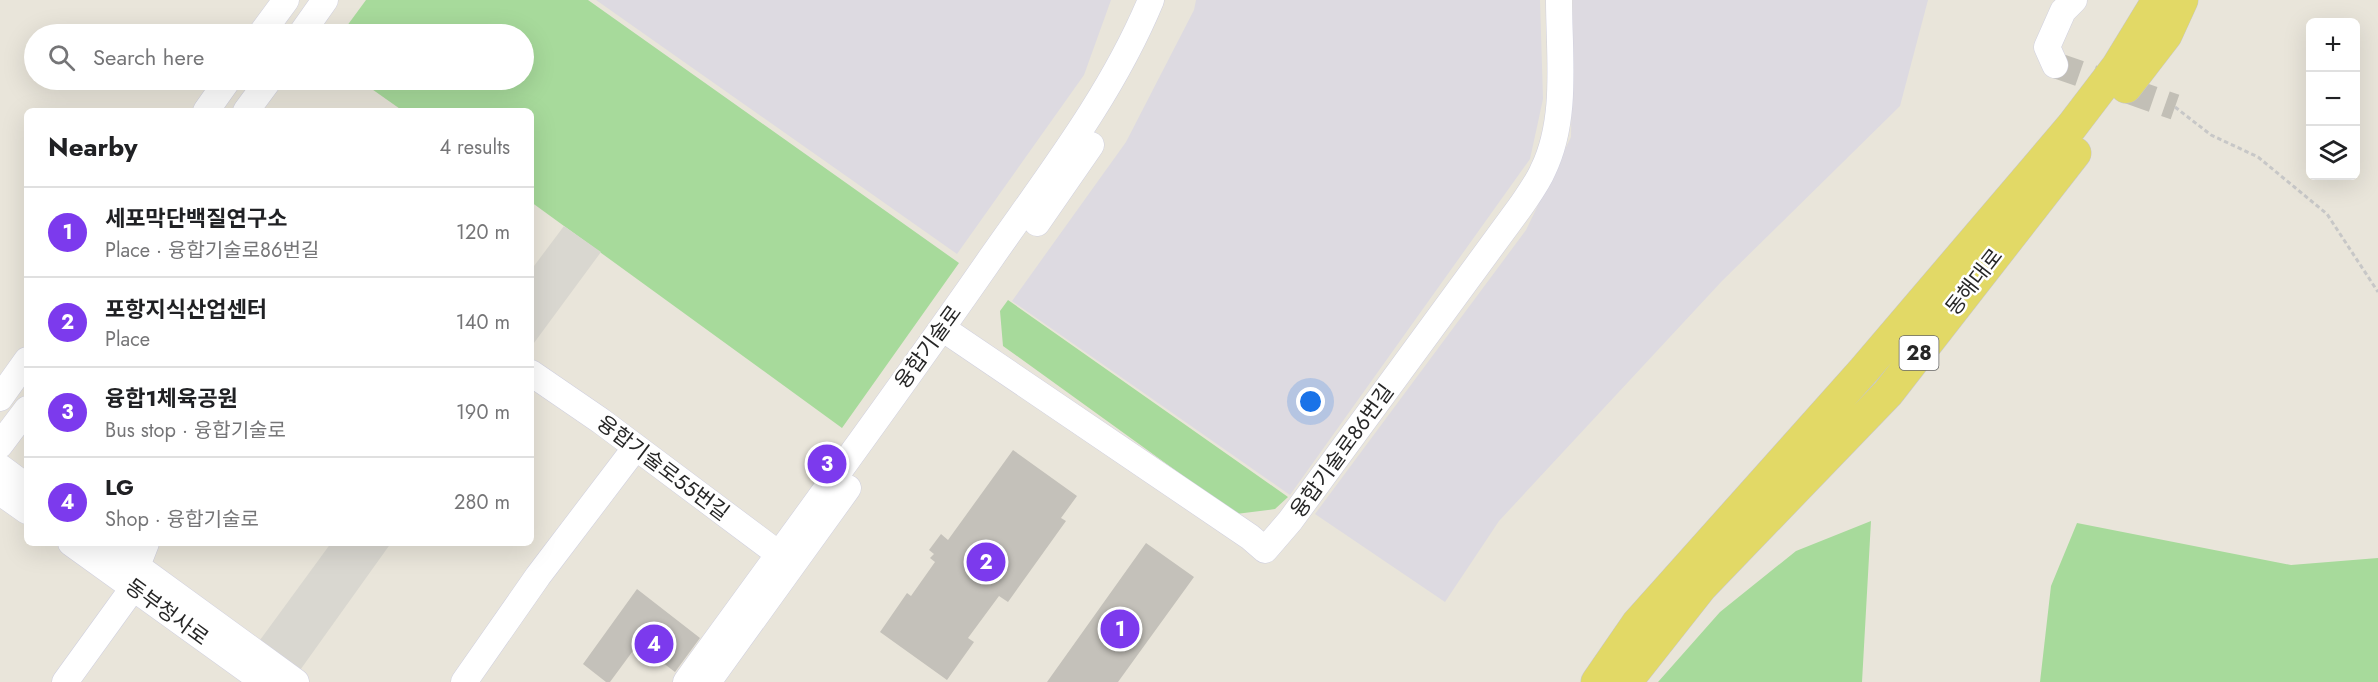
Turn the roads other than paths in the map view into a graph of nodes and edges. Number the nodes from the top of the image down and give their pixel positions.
1 (286, 0) edge
2 (326, 0) edge
3 (1151, 0) edge
4 (1169, 0) edge
5 (1558, 0) edge
6 (2074, 0) edge
7 (2140, 0) edge
8 (2158, 0) edge
9 (2182, 0) edge
10 (2202, 0) edge
11 (268, 24) edge
12 (308, 24) edge
13 (2055, 64) dead end
14 (221, 90) edge
15 (262, 90) edge
16 (2089, 104) junction
17 (208, 108) edge
18 (248, 108) edge
19 (2083, 143) junction
20 (949, 332) junction
21 (24, 364) edge
22 (534, 375) edge
23 (0, 398) edge
24 (24, 413) edge
25 (0, 445) edge
26 (636, 447) junction
27 (0, 467) edge
28 (24, 485) edge
29 (0, 492) edge
30 (24, 509) edge
31 (78, 546) edge
32 (108, 546) edge
33 (786, 559) junction
34 (134, 569) edge
35 (47, 682) edge
36 (65, 682) edge
37 (264, 682) edge
38 (296, 682) edge
39 (464, 682) edge
40 (686, 682) edge
41 (708, 682) edge
42 (1597, 682) edge
43 (1626, 682) edge

1 - 11 street
2 - 12 street
3 - 20 street, 융합기술로
4 - 20 street, 융합기술로
5 - 20 street, 융합기술로86번길
6 - 13 street
7 - 16 main road
8 - 16 main road
9 - 19 main road, 동해대로 / 28
10 - 19 main road
14 - 17 street
15 - 18 street
16 - 42 main road
19 - 43 main road, 동해대로 / 28
20 - 33 street, 융합기술로
21 - 23 street
22 - 26 street, 융합기술로55번길
24 - 25 street
26 - 33 street, 융합기술로55번길
26 - 39 street
27 - 28 street
29 - 30 street
31 - 34 street, 동부청사로
32 - 34 street, 동부청사로
33 - 40 street, 융합기술로
33 - 41 street, 융합기술로
34 - 35 street
34 - 36 street
34 - 37 street, 동부청사로
34 - 38 street, 동부청사로

